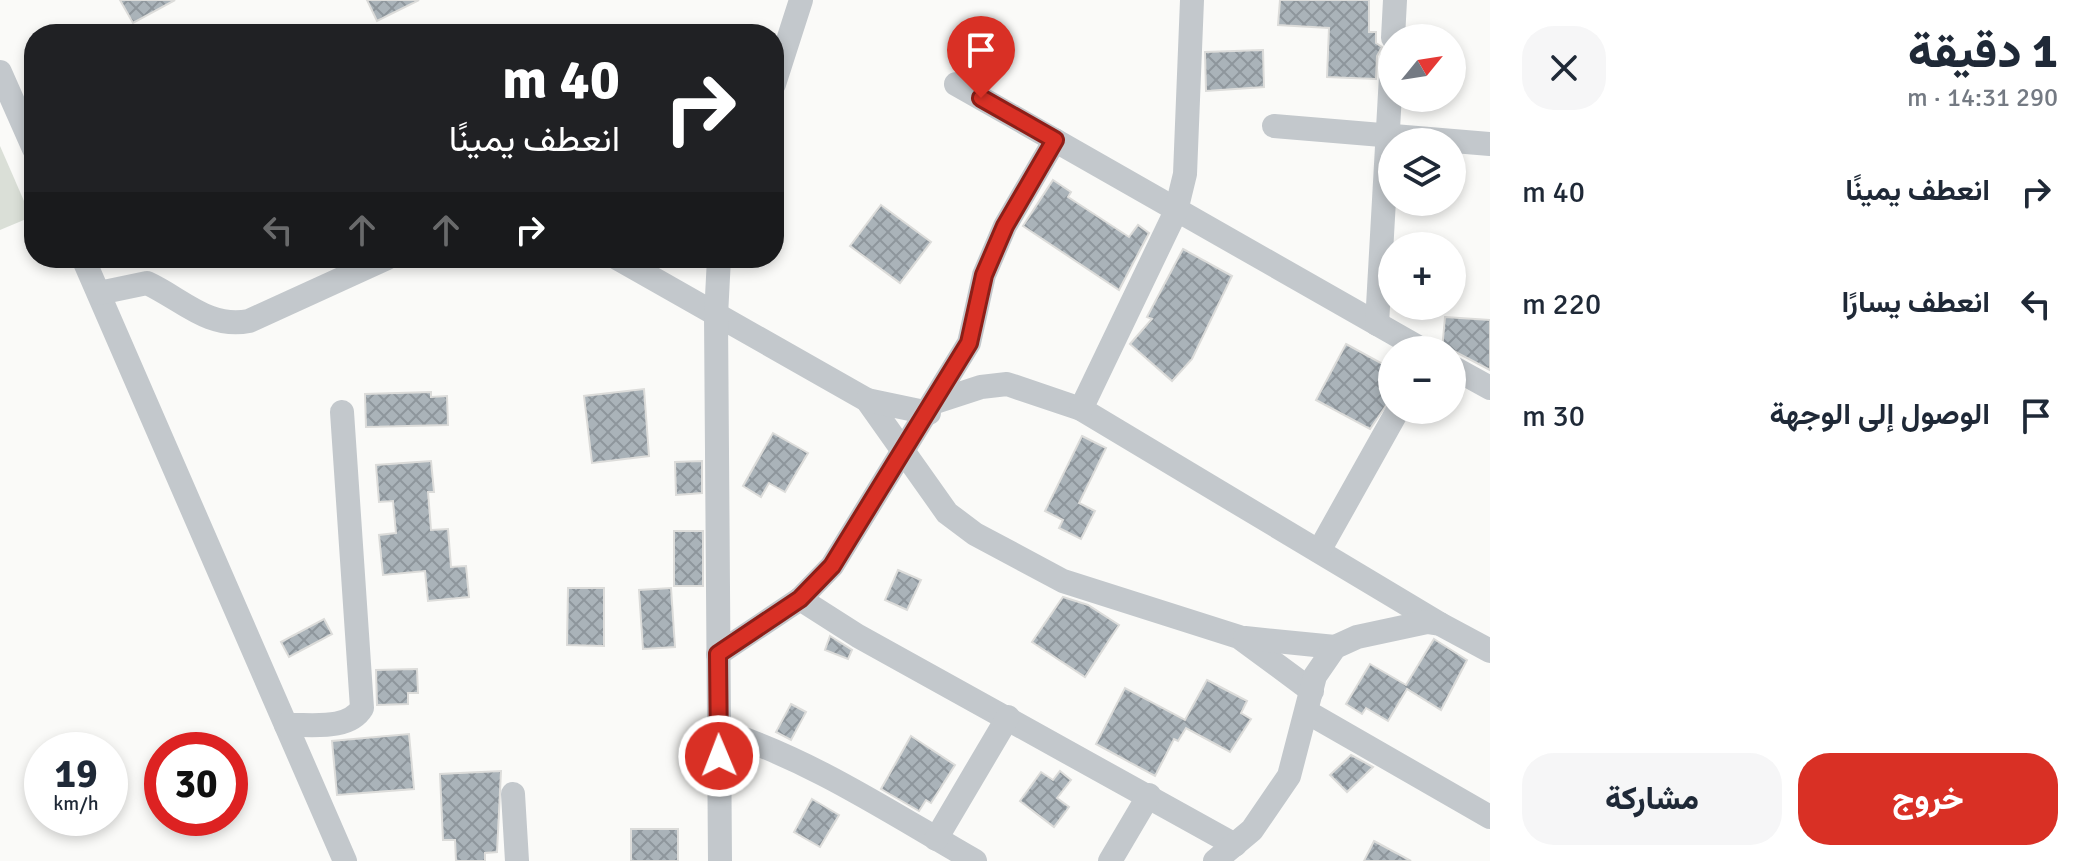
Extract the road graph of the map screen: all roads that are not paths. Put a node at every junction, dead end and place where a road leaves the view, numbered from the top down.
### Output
1 (801, 0) edge
2 (1192, 0) edge
3 (1395, 0) edge
4 (1394, 24) edge
5 (784, 53) edge
6 (0, 72) edge
7 (956, 84) dead end
8 (24, 126) edge
9 (1274, 126) dead end
10 (1378, 135) edge
11 (1055, 140) junction
12 (1466, 142) edge
13 (1490, 144) edge
14 (1176, 211) junction
15 (1383, 216) edge
16 (88, 268) edge
17 (365, 268) edge
18 (634, 268) edge
19 (718, 268) edge
20 (99, 293) junction
21 (716, 316) junction
22 (1377, 324) junction
23 (1398, 336) edge
24 (1466, 375) edge
25 (1490, 388) edge
26 (867, 400) junction
27 (932, 408) junction
28 (1081, 409) junction
29 (342, 412) dead end
30 (1390, 424) edge
31 (903, 454) junction
32 (1319, 551) junction
33 (800, 599) junction
34 (1440, 624) junction
35 (1239, 637) junction
36 (1335, 647) junction
37 (1490, 651) edge
38 (718, 654) junction
39 (1309, 702) junction
40 (1008, 717) junction
41 (286, 725) junction
42 (718, 730) junction
43 (513, 794) dead end
44 (1149, 795) junction
45 (1490, 817) edge
46 (936, 839) junction
47 (1235, 845) junction
48 (345, 861) edge
49 (517, 861) edge
50 (720, 861) edge
51 (975, 861) edge
52 (1110, 861) edge
53 (1215, 861) edge

1 - 5 street
2 - 14 street
3 - 4 street
6 - 8 street
7 - 11 street
9 - 10 street
11 - 14 street
11 - 27 street
12 - 13 street
14 - 22 street
14 - 28 street
15 - 22 street
16 - 20 street
17 - 20 street
18 - 21 street
19 - 21 street
20 - 41 street
21 - 26 street
21 - 38 street
22 - 23 street
24 - 25 street
26 - 27 street
26 - 31 street
27 - 28 street
27 - 31 street
28 - 32 street
29 - 41 street
30 - 32 street
31 - 33 street
31 - 35 street
32 - 34 street
33 - 38 street
33 - 40 street
34 - 36 street
34 - 37 street
35 - 36 street
35 - 39 street
36 - 39 street
38 - 42 street
39 - 45 street
39 - 47 street
40 - 44 street
40 - 46 street
41 - 48 street
42 - 46 street
42 - 50 street
43 - 49 street
44 - 47 street
44 - 52 street
46 - 51 street
47 - 53 street

